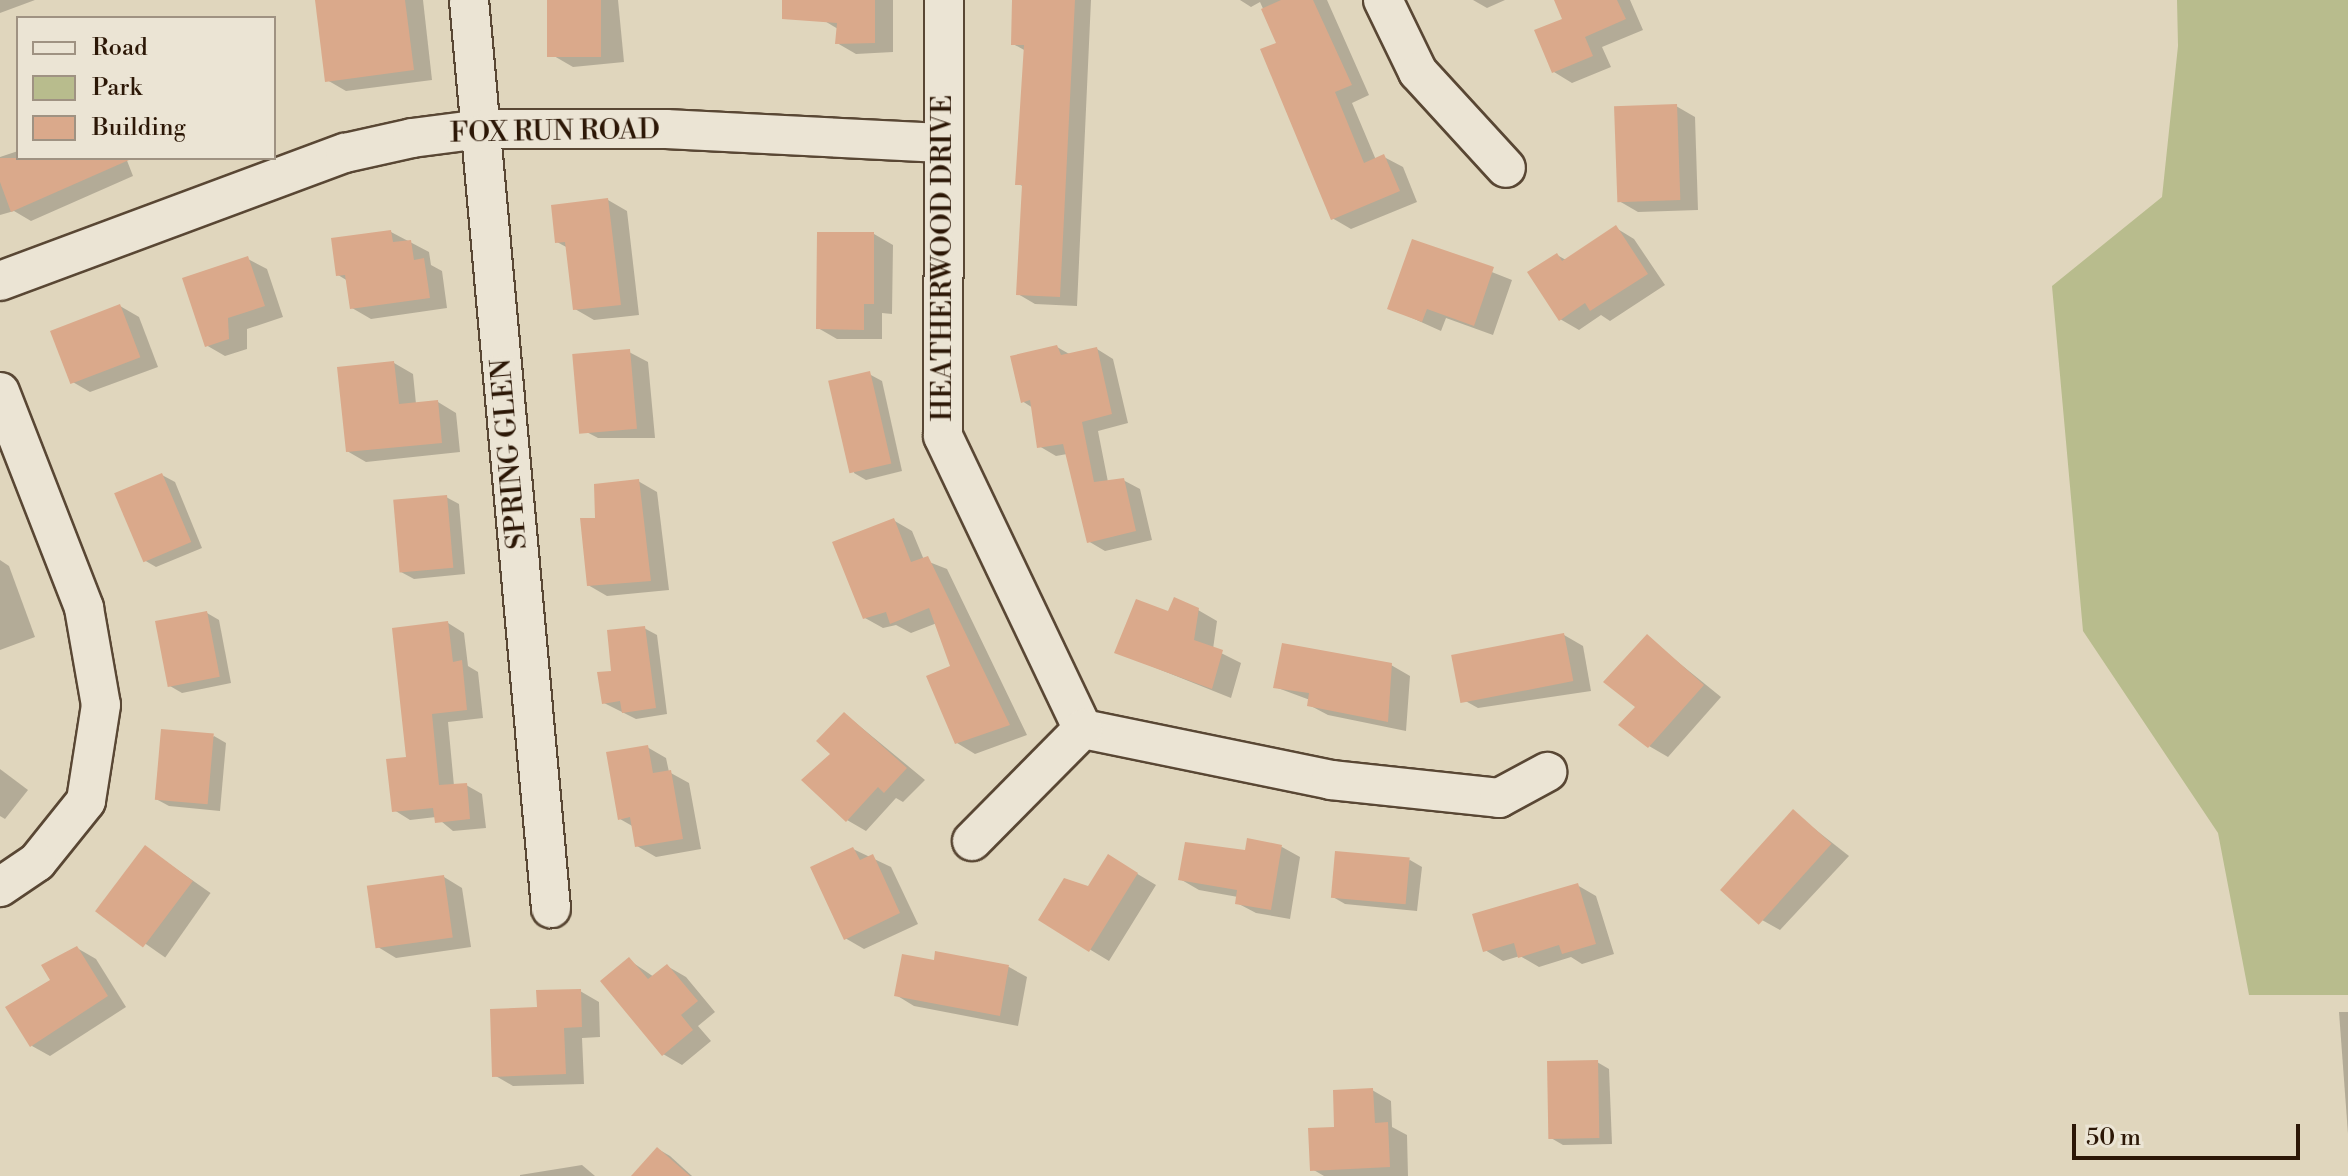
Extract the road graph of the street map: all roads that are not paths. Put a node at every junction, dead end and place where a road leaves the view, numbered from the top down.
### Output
1 (469, 0) edge
2 (944, 0) edge
3 (1383, 0) edge
4 (481, 129) junction
5 (942, 143) junction
6 (1506, 168) dead end
7 (0, 281) edge
8 (0, 392) edge
9 (1083, 729) junction
10 (1547, 772) dead end
11 (972, 841) dead end
12 (0, 887) edge
13 (551, 908) dead end

1 - 4 street, SPRING GLEN
2 - 5 street, HEATHERWOOD DRIVE
3 - 6 street
4 - 5 street, FOX RUN ROAD
4 - 7 street, FOX RUN ROAD
4 - 13 street, SPRING GLEN
5 - 9 street, HEATHERWOOD DRIVE
8 - 12 street
9 - 10 street
9 - 11 street

